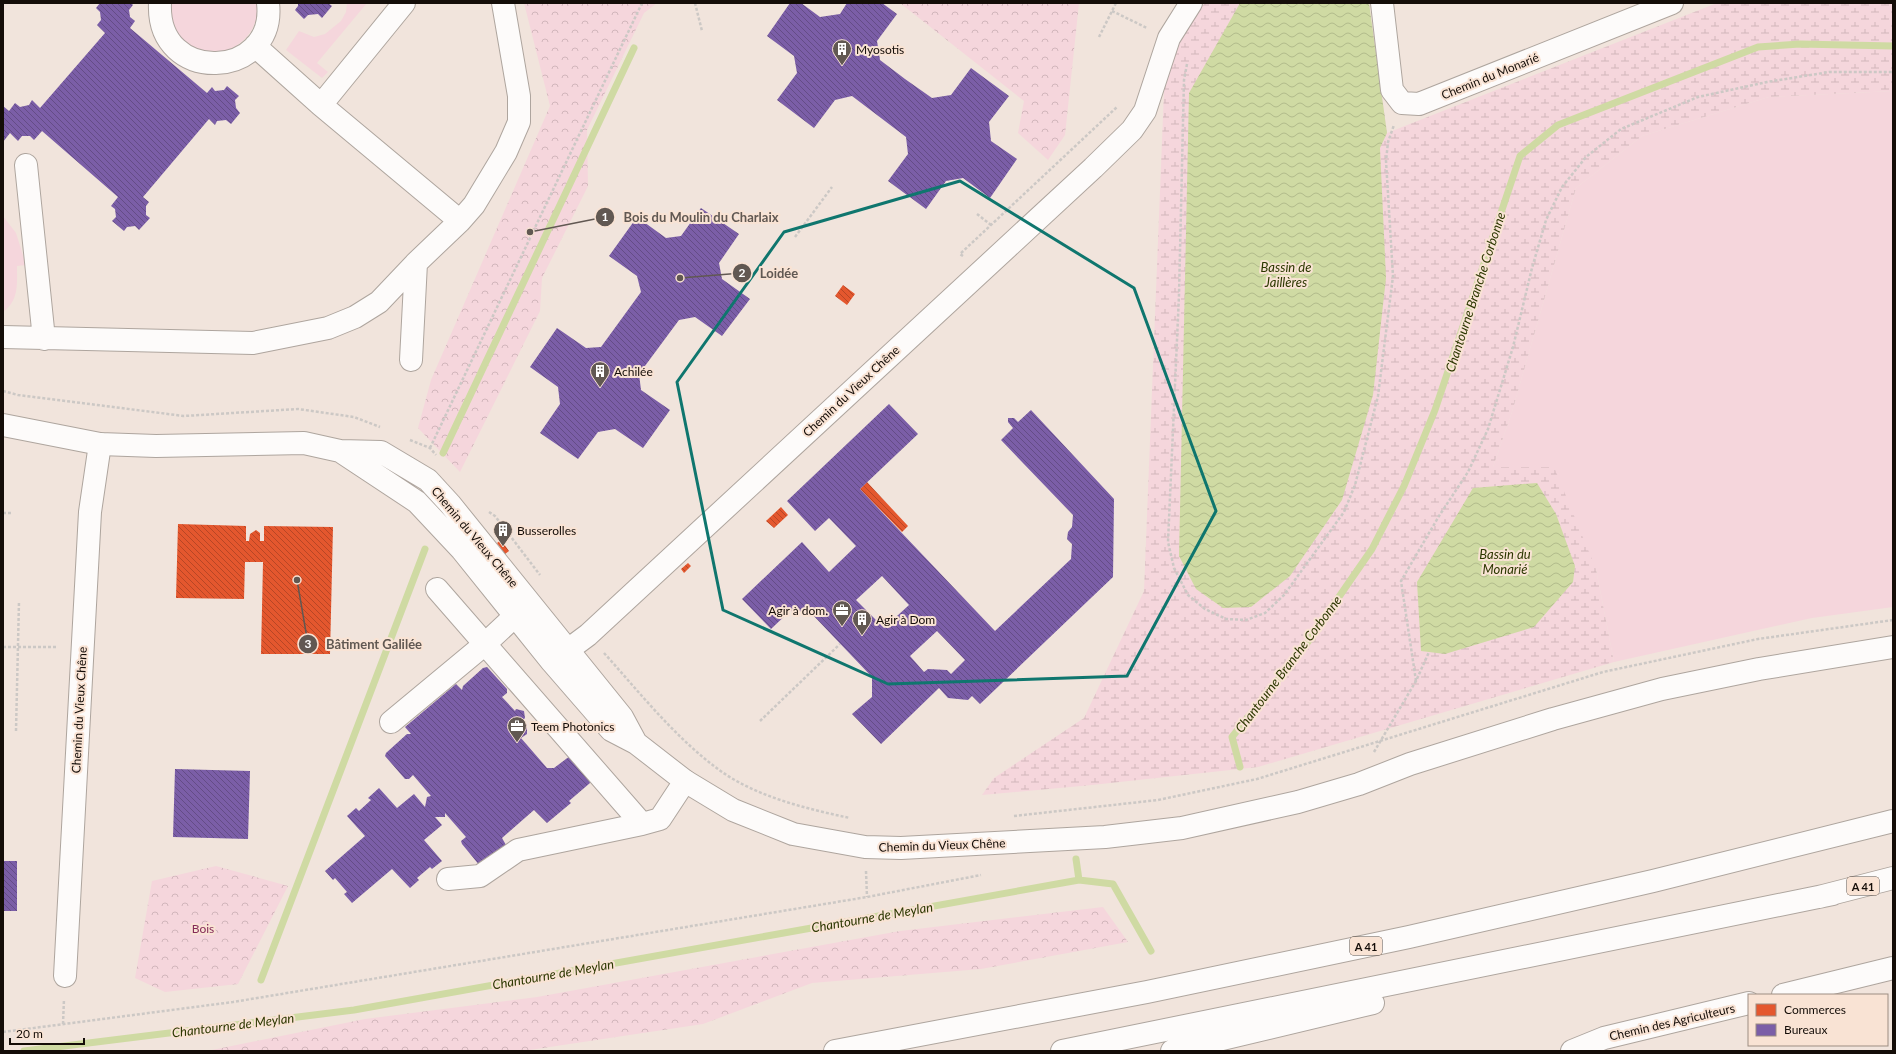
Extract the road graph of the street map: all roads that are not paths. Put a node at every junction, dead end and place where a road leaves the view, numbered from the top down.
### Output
1 (160, 3) edge
2 (268, 3) edge
3 (404, 3) edge
4 (503, 3) edge
5 (1191, 3) edge
6 (1382, 3) edge
7 (1672, 3) edge
8 (255, 46) junction
9 (321, 105) junction
10 (26, 165) dead end
11 (460, 221) junction
12 (416, 263) junction
13 (3, 337) edge
14 (44, 339) junction
15 (411, 360) dead end
16 (3, 425) edge
17 (100, 444) junction
18 (340, 451) junction
19 (436, 589) dead end
20 (515, 616) junction
21 (485, 644) junction
22 (1893, 647) edge
23 (560, 656) junction
24 (391, 722) dead end
25 (684, 781) junction
26 (1893, 821) edge
27 (642, 824) junction
28 (1893, 878) edge
29 (448, 879) dead end
30 (1833, 894) junction
31 (1893, 968) edge
32 (65, 976) dead end
33 (1787, 994) edge
34 (1748, 1004) edge
35 (835, 1051) edge
36 (1062, 1051) edge
37 (1172, 1051) edge
38 (1572, 1051) edge

1 - 8 main road
2 - 8 main road
3 - 9 main road
4 - 11 main road
5 - 23 main road, Chemin du Vieux Chêne
6 - 7 main road, Chemin du Monarié
8 - 9 main road
9 - 11 main road
10 - 14 main road
11 - 12 main road
12 - 14 main road
12 - 15 main road
13 - 14 main road
16 - 17 main road, Chemin du Vieux Chêne
17 - 18 main road, Chemin du Vieux Chêne
17 - 32 main road, Chemin du Vieux Chêne
18 - 20 main road, Chemin du Vieux Chêne
18 - 23 main road, Chemin du Vieux Chêne
19 - 21 main road
20 - 21 main road
20 - 23 main road, Chemin du Vieux Chêne
21 - 24 main road
21 - 27 main road
22 - 25 main road, Chemin du Vieux Chêne
23 - 25 main road, Chemin du Vieux Chêne
25 - 27 main road
26 - 35 main road, A 41
27 - 29 main road
28 - 30 main road, A 41
30 - 36 main road, A 41
30 - 37 main road
31 - 33 main road
34 - 38 main road, Chemin des Agriculteurs

